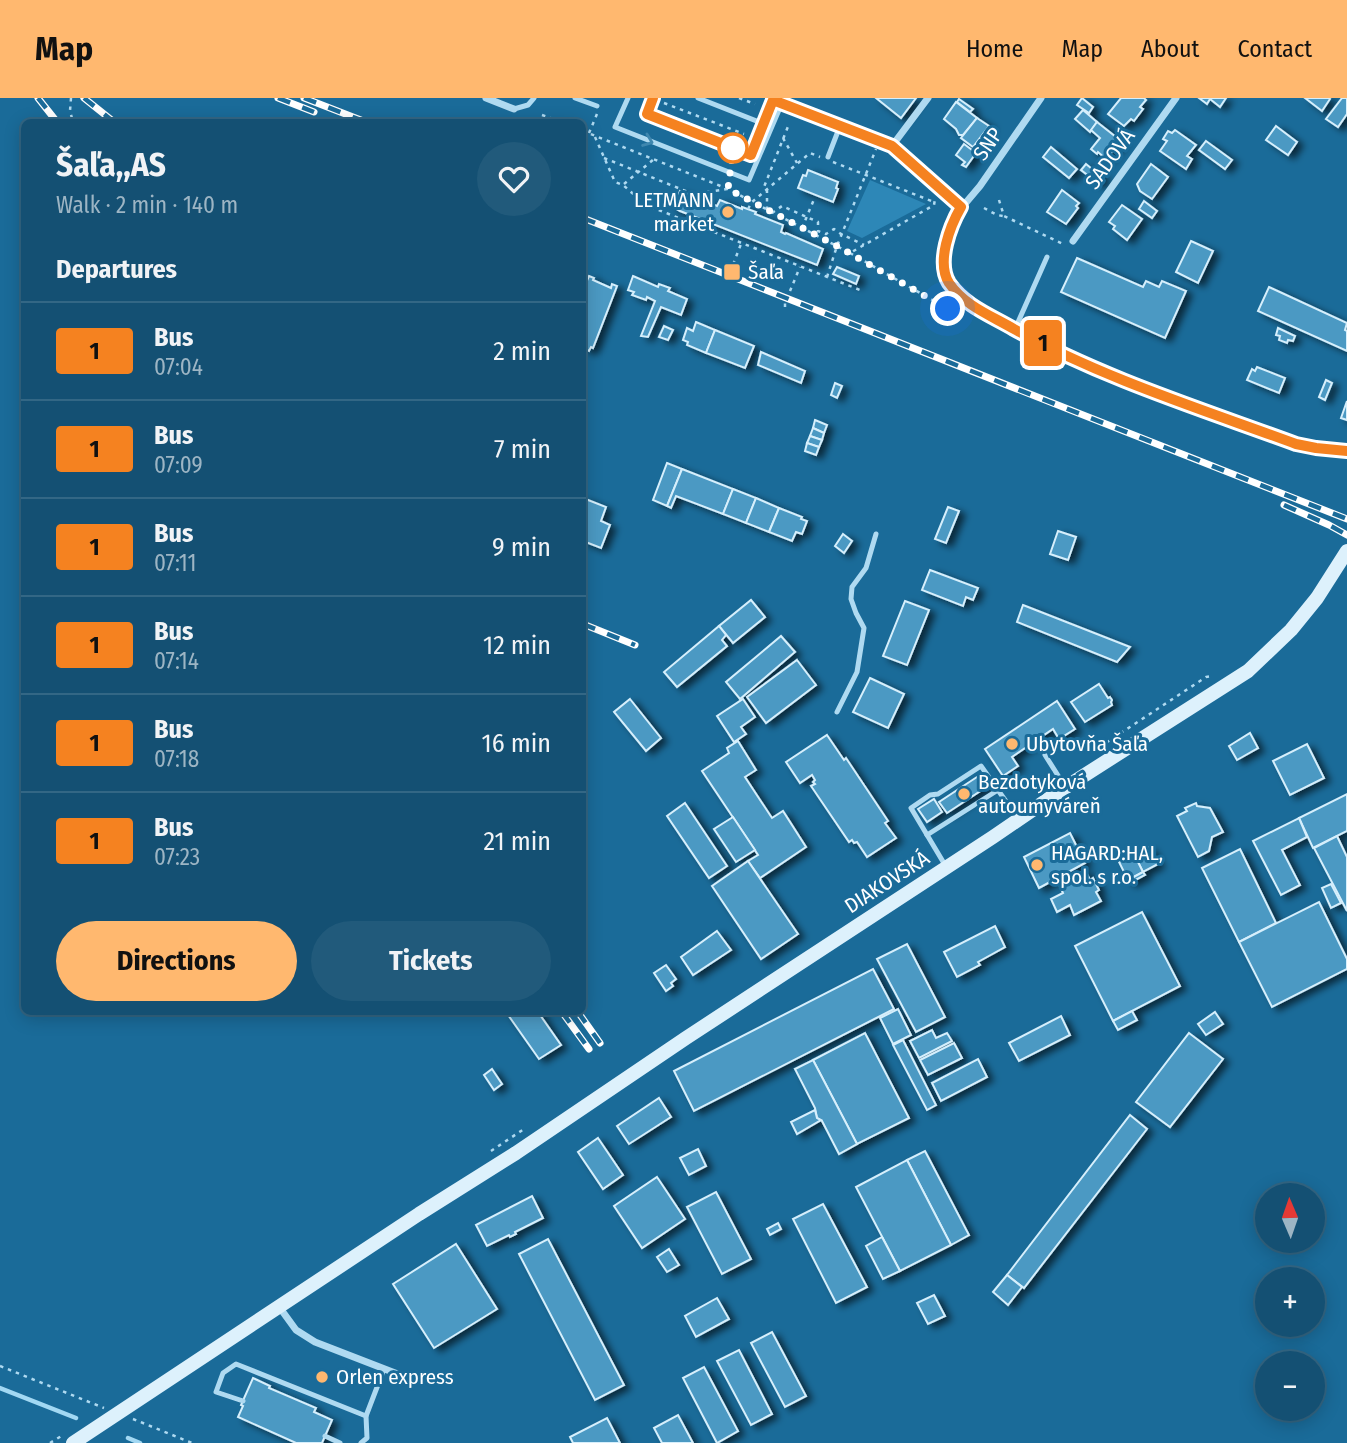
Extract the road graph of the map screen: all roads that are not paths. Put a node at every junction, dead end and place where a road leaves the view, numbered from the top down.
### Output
1 (486, 98) edge
2 (534, 98) edge
3 (575, 98) edge
4 (628, 98) edge
5 (653, 98) edge
6 (698, 98) edge
7 (928, 98) edge
8 (1041, 98) edge
9 (1176, 98) edge
10 (771, 99) edge
11 (782, 103) junction
12 (514, 109) joint
13 (598, 109) road end
14 (764, 124) junction
15 (841, 126) junction
16 (892, 146) junction
17 (830, 159) road end
18 (961, 207) junction
19 (1073, 241) road end
20 (1048, 257) dead end
21 (1015, 329) junction
22 (1347, 451) edge
23 (876, 534) dead end
24 (1347, 551) edge
25 (837, 712) dead end
26 (1045, 755) dead end
27 (1066, 788) junction
28 (998, 790) junction
29 (1019, 820) junction
30 (927, 835) junction
31 (947, 868) junction
32 (280, 1308) junction
33 (384, 1369) junction
34 (408, 1378) dead end
35 (243, 1401) dead end
36 (366, 1416) junction
37 (325, 1436) dead end
38 (73, 1443) edge
39 (340, 1443) edge
40 (361, 1443) edge

1 - 12 street
2 - 12 lane
3 - 13 lane
4 -> 11 lane
5 - 14 lane
6 - 14 lane
7 - 16 street
8 - 18 street, SNP
9 - 19 street, SADOVÁ
10 - 11 street
10 - 14 lane
11 - 15 street
15 - 16 street
15 - 17 lane
16 - 18 street
18 - 21 street, SNP
20 - 21 lane
21 - 22 street
23 - 25 lane
24 - 27 street, DIAKOVSKÁ
26 - 27 lane
27 - 29 street, DIAKOVSKÁ
28 - 29 lane
28 - 30 lane
28 - 30 lane
29 - 31 street, DIAKOVSKÁ
30 - 31 lane
31 - 32 street, DIAKOVSKÁ
32 - 33 street
32 - 38 street, DIAKOVSKÁ
33 - 34 street
33 - 36 lane
35 - 36 lane
36 - 40 lane
37 - 39 lane

